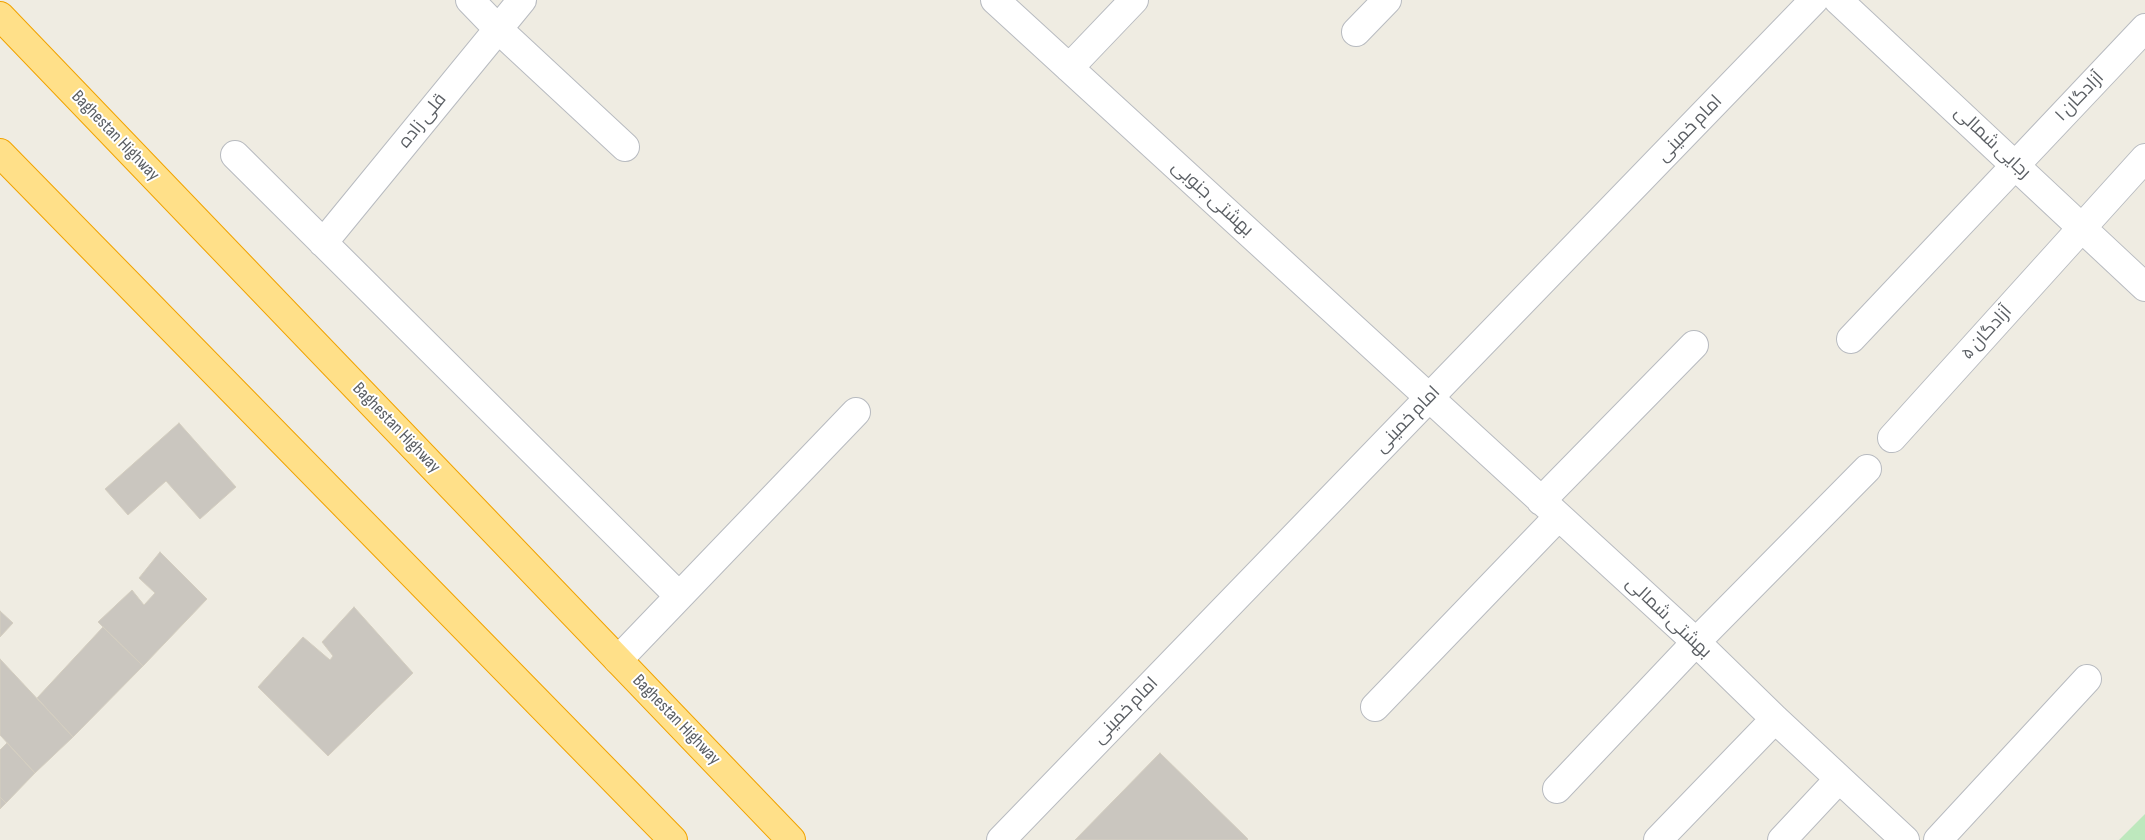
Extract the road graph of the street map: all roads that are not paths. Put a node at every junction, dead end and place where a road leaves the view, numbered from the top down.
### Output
1 (470, 0) edge
2 (522, 0) edge
3 (995, 0) edge
4 (1134, 0) edge
5 (1387, 0) edge
6 (1814, 0) edge
7 (1838, 0) edge
8 (0, 16) edge
9 (2145, 28) edge
10 (498, 29) junction
11 (1356, 32) dead end
12 (1069, 68) junction
13 (626, 147) dead end
14 (0, 153) edge
15 (235, 156) dead end
16 (2145, 158) edge
17 (2015, 165) junction
18 (2083, 229) junction
19 (323, 242) junction
20 (2145, 287) edge
21 (1851, 339) dead end
22 (1694, 345) dead end
23 (1430, 397) junction
24 (856, 412) dead end
25 (1892, 438) dead end
26 (1867, 469) dead end
27 (1550, 509) junction
28 (680, 596) junction
29 (1696, 642) junction
30 (618, 660) junction
31 (2087, 679) dead end
32 (1374, 707) dead end
33 (1775, 719) junction
34 (1839, 779) junction
35 (1557, 789) dead end
36 (673, 840) edge
37 (791, 840) edge
38 (1002, 840) edge
39 (1658, 840) edge
40 (1782, 840) edge
41 (1905, 840) edge
42 (1938, 840) edge

1 - 10 street
2 - 10 street, قلی زاده
3 - 12 street, بهشتی جنوبی
4 - 12 street
5 - 11 street
6 - 23 street, امام خمینی
7 - 17 street, رجایی شمالی
8 - 30 highway, Baghestan Highway
9 - 17 street, آزادگان ۱
10 - 13 street
10 - 19 street, قلی زاده
12 - 23 street, بهشتی جنوبی
14 - 36 highway
15 - 19 street
16 - 18 street, آزادگان ۵
17 - 18 street, رجایی شمالی
17 - 21 street, آزادگان ۱
18 - 20 street, رجایی شمالی
18 - 25 street, آزادگان ۵
19 - 28 street
22 - 27 street
23 - 27 street, بهشتی شمالی
23 - 38 street, امام خمینی
24 - 28 street
26 - 29 street
27 - 29 street, بهشتی شمالی
27 - 32 street
28 - 30 street
29 - 33 street, بهشتی شمالی
29 - 35 street
30 - 37 highway, Baghestan Highway
31 - 42 street
33 - 34 street, بهشتی شمالی
33 - 39 street
34 - 40 street
34 - 41 street, بهشتی شمالی

